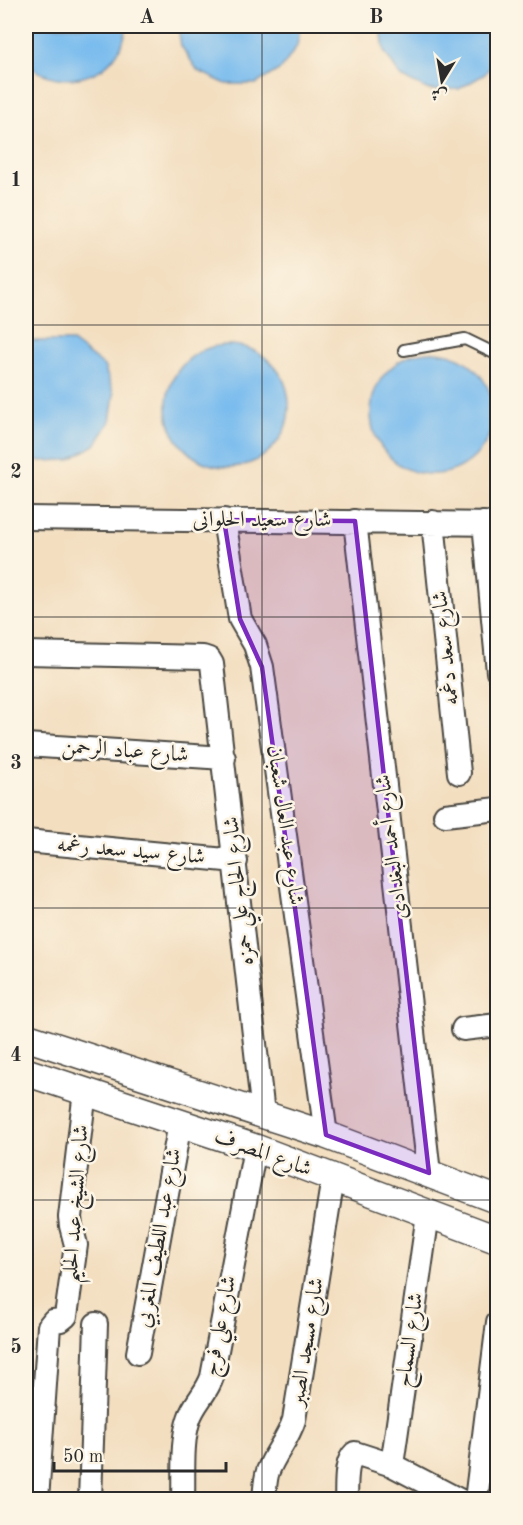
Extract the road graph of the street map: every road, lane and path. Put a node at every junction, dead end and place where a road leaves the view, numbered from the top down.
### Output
1 (404, 350) dead end
2 (498, 355) edge
3 (26, 518) edge
4 (224, 520) junction
5 (355, 521) junction
6 (433, 522) junction
7 (491, 524) edge
8 (26, 652) edge
9 (498, 672) edge
10 (26, 745) edge
11 (224, 758) junction
12 (459, 773) dead end
13 (498, 809) edge
14 (445, 815) dead end
15 (26, 841) edge
16 (236, 861) junction
17 (498, 1025) edge
18 (463, 1029) dead end
19 (26, 1037) edge
20 (26, 1072) edge
21 (85, 1091) junction
22 (263, 1114) junction
23 (180, 1123) junction
24 (326, 1135) junction
25 (255, 1148) junction
26 (429, 1173) junction
27 (333, 1178) junction
28 (498, 1200) edge
29 (428, 1214) junction
30 (498, 1240) edge
31 (498, 1322) edge
32 (96, 1324) dead end
33 (138, 1353) dead end
34 (392, 1466) junction
35 (431, 1493) edge
36 (26, 1498) edge
37 (32, 1500) edge
38 (37, 1500) edge
39 (90, 1500) edge
40 (183, 1500) edge
41 (264, 1500) edge
42 (346, 1500) edge
43 (459, 1500) edge
44 (476, 1500) edge

1 - 2 lane
3 - 4 street, شارع سعيد الحلوانى
4 - 5 street, شارع سعيد الحلوانى
4 - 24 street, شارع عبد العال شعبان
5 - 6 street, شارع سعيد الحلوانى
5 - 26 street, شارع أحمد البغدادى
6 - 7 street, شارع سعيد الحلوانى
6 - 12 street, شارع سعد دغمه
7 - 9 street
8 - 11 street, شارع الحاج علي حمزه
10 - 11 street, شارع عباد الرحمن
11 - 16 street, شارع الحاج علي حمزه
13 - 14 street
15 - 16 street, شارع سيد سعد رغمه
16 - 22 street, شارع الحاج علي حمزه
17 - 18 street
19 - 22 street, شارع المصرف
20 - 21 street, شارع المصرف
21 - 23 street, شارع المصرف
21 - 38 street, شارع الشيخ عبد الحليم
22 - 24 street, شارع المصرف
23 - 25 street, شارع المصرف
23 - 33 street, شارع عبد اللطيف المغربي
24 - 26 street, شارع المصرف
25 - 27 street, شارع المصرف
25 - 40 street, شارع علي فرج
26 - 28 street, شارع المصرف
27 - 29 street, شارع المصرف
27 - 41 street, شارع مسجد الصبر
29 - 30 street, شارع المصرف
29 - 34 street, شارع السماح
31 - 44 street
32 - 39 street
34 - 35 street
34 - 42 street
35 - 43 street
36 - 37 street

